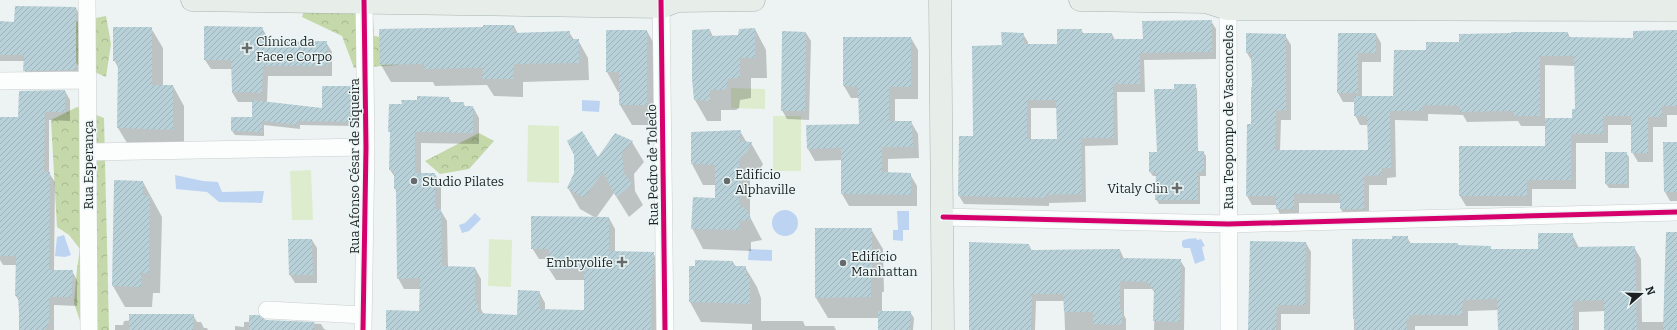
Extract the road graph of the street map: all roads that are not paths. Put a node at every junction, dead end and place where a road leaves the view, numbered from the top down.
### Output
1 (87, 0) edge
2 (192, 0) edge
3 (754, 0) edge
4 (940, 0) edge
5 (1080, 0) edge
6 (364, 1) edge
7 (669, 2) edge
8 (1218, 3) edge
9 (1409, 4) edge
10 (1571, 5) edge
11 (1677, 10) edge
12 (88, 80) junction
13 (0, 81) edge
14 (366, 147) junction
15 (88, 152) junction
16 (1677, 212) edge
17 (943, 217) junction
18 (1228, 224) junction
19 (267, 310) dead end
20 (363, 322) edge
21 (89, 330) edge
22 (665, 330) edge
23 (943, 330) edge
24 (1229, 330) edge

1 - 12 street, Rua Esperança
2 - 6 main road
3 - 7 main road
4 - 17 main road
5 - 8 main road
6 - 7 main road
6 - 14 street, Rua Afonso César de Siqueira
7 - 22 street, Rua Pedro de Toledo
8 - 9 main road
8 - 18 street, Rua Teopompo de Vasconcelos
9 - 10 main road
10 - 11 main road
12 - 13 street
12 - 15 street, Rua Esperança
14 - 15 street
14 - 20 street, Rua Afonso César de Siqueira
15 - 21 street, Rua Esperança
16 - 18 street
17 - 18 street
17 - 23 main road
18 - 24 street, Rua Teopompo de Vasconcelos
19 - 20 street

